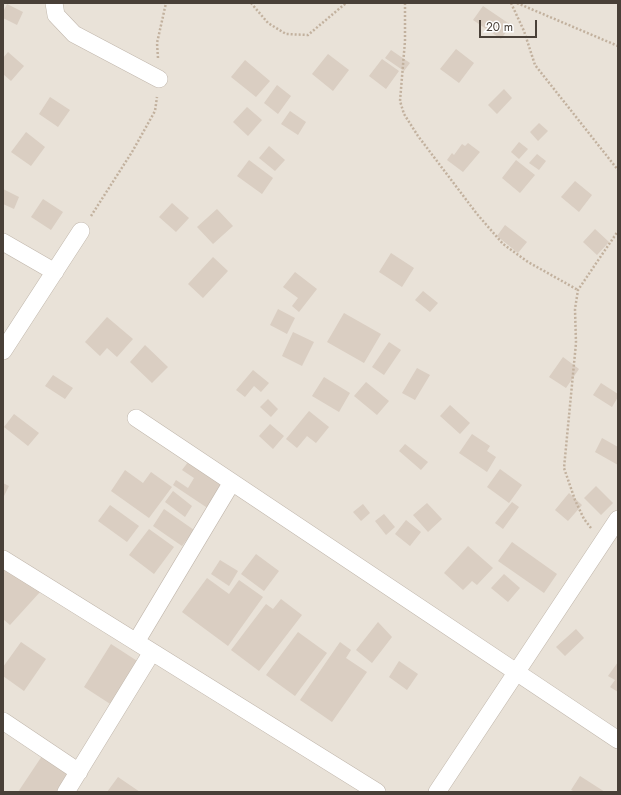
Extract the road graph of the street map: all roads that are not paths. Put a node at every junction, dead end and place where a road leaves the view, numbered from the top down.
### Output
1 (54, 3) edge
2 (159, 78) road end
3 (81, 232) road end
4 (3, 242) edge
5 (55, 272) junction
6 (3, 351) edge
7 (136, 418) dead end
8 (232, 482) junction
9 (618, 519) edge
10 (3, 559) edge
11 (136, 642) junction
12 (152, 652) junction
13 (516, 672) junction
14 (3, 721) edge
15 (618, 740) edge
16 (79, 772) junction
17 (66, 792) edge
18 (377, 792) edge
19 (437, 792) edge

1 - 2 street
3 - 5 street
4 - 5 street
5 - 6 street
7 - 8 street
8 - 11 street
8 - 13 street
9 - 13 street
10 - 11 street
11 - 12 street
12 - 16 street
12 - 18 street
13 - 15 street
13 - 19 street
14 - 16 street
16 - 17 street

